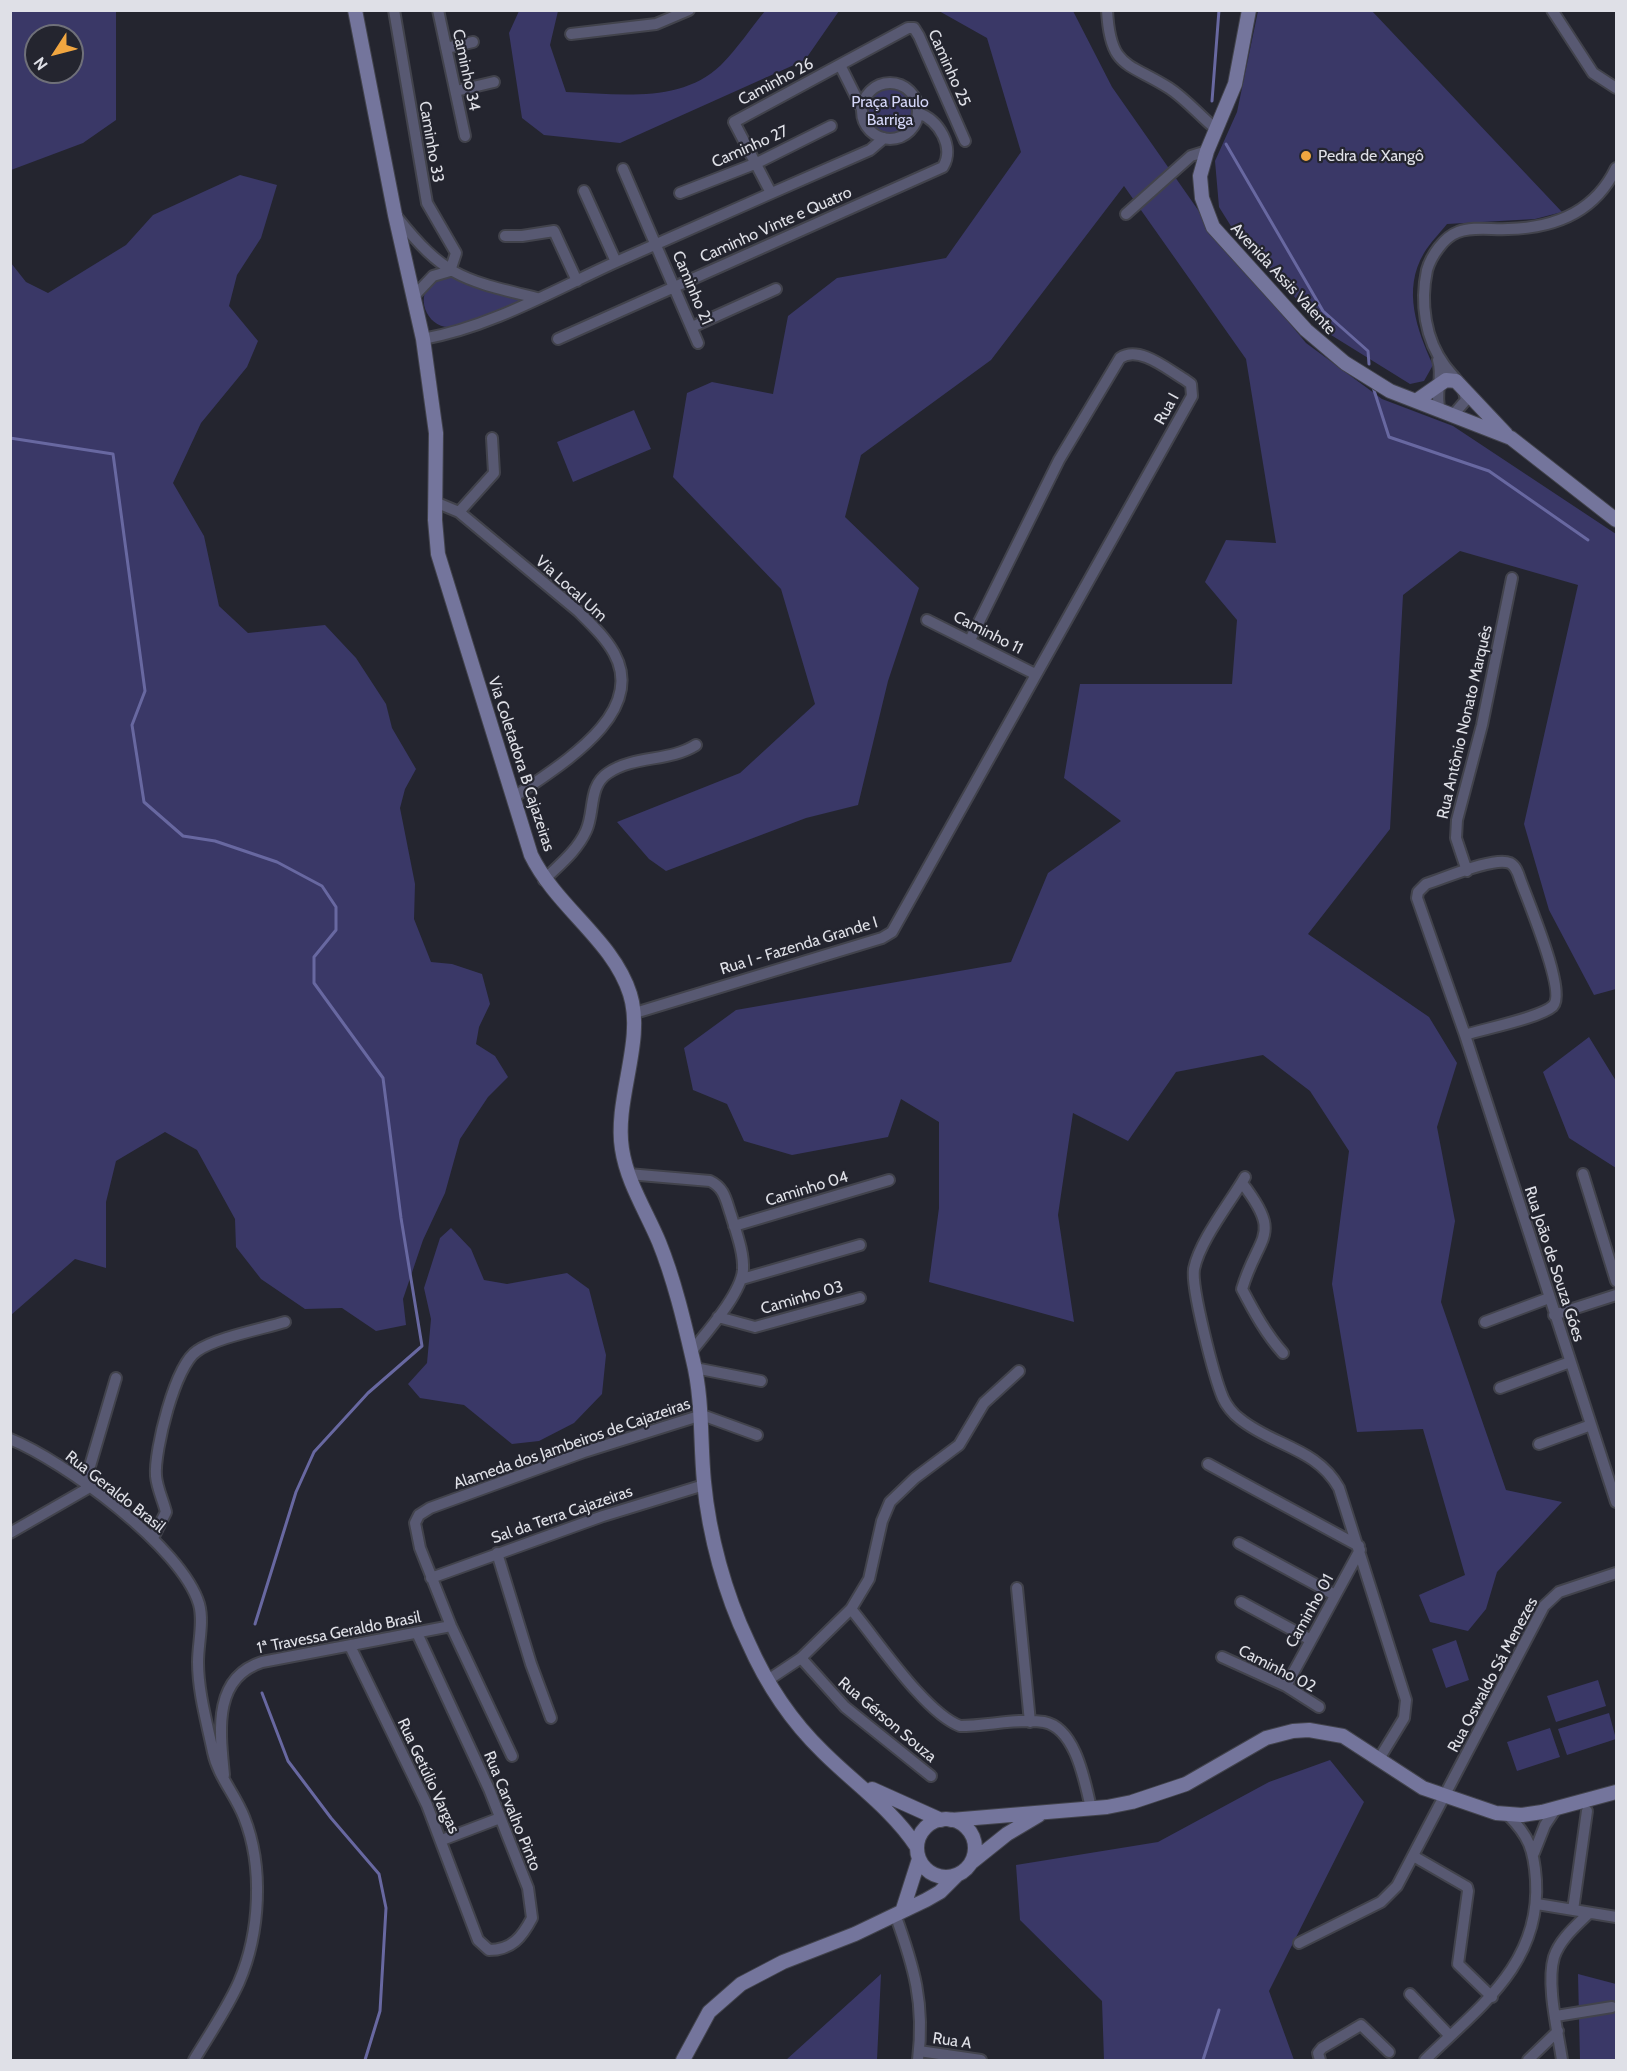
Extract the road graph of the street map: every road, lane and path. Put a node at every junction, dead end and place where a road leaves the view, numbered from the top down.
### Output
1 (355, 10) edge
2 (394, 10) edge
3 (438, 10) edge
4 (689, 10) edge
5 (1107, 10) edge
6 (1249, 10) edge
7 (1552, 10) edge
8 (571, 34) dead end
9 (473, 42) dead end
10 (446, 48) junction
11 (840, 64) junction
12 (494, 82) dead end
13 (456, 91) junction
14 (1616, 91) edge
15 (861, 108) junction
16 (918, 113) junction
17 (831, 126) dead end
18 (1216, 129) junction
19 (465, 136) dead end
20 (884, 138) junction
21 (964, 141) dead end
22 (1207, 151) junction
23 (757, 163) junction
24 (1617, 168) edge
25 (623, 169) dead end
26 (584, 191) dead end
27 (680, 193) dead end
28 (771, 193) junction
29 (1126, 214) dead end
30 (395, 215) junction
31 (505, 236) dead end
32 (657, 244) junction
33 (615, 262) junction
34 (450, 271) junction
35 (577, 281) junction
36 (674, 286) junction
37 (776, 289) dead end
38 (415, 295) junction
39 (537, 298) junction
40 (692, 327) junction
41 (423, 339) junction
42 (558, 339) dead end
43 (698, 343) dead end
44 (1437, 354) junction
45 (1440, 383) junction
46 (1462, 385) junction
47 (1416, 401) junction
48 (1447, 412) junction
49 (492, 438) dead end
50 (1510, 438) junction
51 (435, 502) junction
52 (459, 512) junction
53 (1617, 520) edge
54 (1512, 578) dead end
55 (927, 620) dead end
56 (970, 640) junction
57 (1035, 674) junction
58 (696, 746) dead end
59 (968, 796) joint
60 (513, 798) junction
61 (1467, 871) junction
62 (544, 880) junction
63 (635, 1013) junction
64 (1465, 1035) junction
65 (628, 1174) junction
66 (1583, 1174) dead end
67 (889, 1180) dead end
68 (734, 1226) junction
69 (860, 1245) dead end
70 (742, 1279) junction
71 (1617, 1281) edge
72 (1617, 1295) edge
73 (860, 1298) dead end
74 (1549, 1298) junction
75 (1554, 1315) junction
76 (718, 1317) junction
77 (285, 1322) dead end
78 (1485, 1322) dead end
79 (692, 1352) junction
80 (1283, 1353) dead end
81 (1570, 1362) junction
82 (695, 1368) junction
83 (1018, 1371) dead end
84 (116, 1378) dead end
85 (761, 1381) dead end
86 (1500, 1388) dead end
87 (702, 1415) junction
88 (1591, 1425) junction
89 (757, 1436) dead end
90 (10, 1439) edge
91 (1539, 1444) dead end
92 (1208, 1464) dead end
93 (87, 1485) junction
94 (704, 1485) junction
95 (1617, 1502) edge
96 (10, 1533) edge
97 (153, 1538) junction
98 (1239, 1543) dead end
99 (1359, 1548) junction
100 (497, 1553) junction
101 (1617, 1573) edge
102 (431, 1578) junction
103 (1017, 1588) dead end
104 (1335, 1595) junction
105 (1240, 1602) dead end
106 (851, 1609) junction
107 (451, 1626) junction
108 (417, 1633) junction
109 (1311, 1640) junction
110 (350, 1646) junction
111 (1222, 1657) dead end
112 (801, 1658) junction
113 (768, 1680) junction
114 (1286, 1686) junction
115 (1319, 1707) dead end
116 (552, 1718) dead end
117 (1030, 1722) junction
118 (512, 1756) dead end
119 (1378, 1759) junction
120 (931, 1776) dead end
121 (855, 1780) junction
122 (224, 1782) junction
123 (1617, 1792) edge
124 (1446, 1798) junction
125 (1091, 1808) junction
126 (1555, 1810) junction
127 (1587, 1811) dead end
128 (1043, 1812) junction
129 (1508, 1815) junction
130 (500, 1818) junction
131 (946, 1820) junction
132 (442, 1840) junction
133 (918, 1853) junction
134 (1534, 1853) junction
135 (1415, 1857) junction
136 (972, 1862) junction
137 (956, 1876) junction
138 (1537, 1904) junction
139 (1573, 1910) junction
140 (899, 1912) junction
141 (1589, 1913) junction
142 (1617, 1917) edge
143 (470, 1922) joint
144 (1299, 1943) dead end
145 (1410, 1994) dead end
146 (1492, 1997) junction
147 (1612, 2007) dead end
148 (1556, 2016) junction
149 (1558, 2031) junction
150 (1450, 2036) junction
151 (1389, 2052) dead end
152 (918, 2056) edge
153 (194, 2061) edge
154 (683, 2061) edge
155 (981, 2061) edge
156 (1320, 2061) edge
157 (1425, 2061) edge
158 (1528, 2061) edge
159 (1562, 2061) edge

1 - 30 main road, Via Coletadora B Cajazeiras
2 - 34 street, Caminho 33
3 - 10 street, Caminho 34
4 - 8 street
5 - 18 street
6 - 18 main road, Avenida Assis Valente
7 - 14 street
9 - 10 street
10 - 13 street, Caminho 34
11 - 15 street
11 - 21 street, Caminho 25
11 - 23 street, Caminho 26
12 - 13 street
13 - 19 street, Caminho 34
15 - 16 street
15 - 20 street
16 - 20 street
16 - 36 street, Caminho Vinte e Quatro
17 - 23 street, Caminho 27
18 - 22 main road, Avenida Assis Valente
20 - 28 street
22 - 29 street
22 - 47 main road, Avenida Assis Valente
23 - 27 street, Caminho 27
23 - 28 street, Caminho 26
24 - 44 street
25 - 32 street, Caminho 21
26 - 33 street
28 - 32 street
30 - 34 street
30 - 38 main road, Via Coletadora B Cajazeiras
31 - 35 street
32 - 33 street
32 - 36 street, Caminho 21
33 - 35 street
34 - 38 street
34 - 39 street
35 - 39 street
36 - 40 street, Caminho 21
36 - 42 street, Caminho Vinte e Quatro
37 - 40 street
38 - 41 main road, Via Coletadora B Cajazeiras
39 - 41 street
40 - 43 street, Caminho 21
41 - 51 main road, Via Coletadora B Cajazeiras
44 - 45 street
44 - 46 street
45 - 46 main road
45 - 47 main road
45 - 48 street
46 - 48 street
46 - 50 main road
47 - 48 main road, Avenida Assis Valente
48 - 50 main road, Avenida Assis Valente
49 - 52 street
50 - 53 main road, Avenida Assis Valente
51 - 52 street, Via Local Um
51 - 60 main road, Via Coletadora B Cajazeiras
52 - 60 street, Via Local Um
54 - 61 street, Rua Antônio Nonato Marquês
55 - 56 street, Caminho 11
56 - 57 street, Caminho 11
56 - 57 street, Rua I
57 - 59 street, Rua I
58 - 62 street
59 - 63 street, Rua I - Fazenda Grande I
60 - 62 main road, Via Coletadora B Cajazeiras
61 - 64 street, Rua João de Souza Góes
61 - 64 street, Rua João de Souza Góes
62 - 63 main road, Via Coletadora B Cajazeiras
63 - 65 main road, Via Coletadora B Cajazeiras
64 - 74 street, Rua João de Souza Góes
65 - 68 street
65 - 79 main road, Via Coletadora B Cajazeiras
66 - 71 street
67 - 68 street, Caminho 04
68 - 70 street
69 - 70 street
70 - 76 street
72 - 75 street
73 - 76 street, Caminho 03
74 - 75 street, Rua João de Souza Góes
74 - 78 street
75 - 81 street, Rua João de Souza Góes
76 - 79 street
77 - 97 street
79 - 82 main road, Via Coletadora B Cajazeiras
80 - 99 street
81 - 86 street
81 - 88 street, Rua João de Souza Góes
82 - 85 street
82 - 87 main road, Via Coletadora B Cajazeiras
83 - 106 street
84 - 93 street
87 - 89 street, Alameda dos Jambeiros de Cajazeiras
87 - 94 main road, Via Coletadora B Cajazeiras
87 - 102 street, Alameda dos Jambeiros de Cajazeiras
88 - 91 street
88 - 95 street, Rua João de Souza Góes
90 - 93 street, Rua Geraldo Brasil
92 - 99 street
93 - 96 street
93 - 97 street, Rua Geraldo Brasil
94 - 100 street, Sal da Terra Cajazeiras
94 - 113 main road, Via Coletadora B Cajazeiras
97 - 122 street, Rua Geraldo Brasil
98 - 104 street
99 - 104 street, Caminho 01
99 - 119 street
100 - 102 street, Sal da Terra Cajazeiras
100 - 116 street
101 - 124 street, Rua Oswaldo Sá Menezes
102 - 107 street
103 - 117 street
104 - 109 street, Caminho 01
105 - 109 street
106 - 112 street
106 - 117 street
107 - 108 street, 1ª Travessa Geraldo Brasil
107 - 118 street
108 - 110 street, 1ª Travessa Geraldo Brasil
108 - 130 street, Rua Carvalho Pinto
109 - 114 street, Caminho 01
110 - 122 street, 1ª Travessa Geraldo Brasil
110 - 132 street, Rua Getúlio Vargas
111 - 114 street, Caminho 02
112 - 113 street
112 - 120 street, Rua Gérson Souza
113 - 121 main road, Via Coletadora B Cajazeiras
114 - 115 street, Caminho 02
117 - 125 street
119 - 124 main road
119 - 125 main road
121 - 131 main road, Via Coletadora B Cajazeiras
121 - 133 main road, Via Coletadora B Cajazeiras
122 - 153 street, Rua Geraldo Brasil
123 - 126 main road
124 - 129 main road
124 - 135 street, Rua Oswaldo Sá Menezes
125 - 128 main road
126 - 129 main road
126 - 134 street
127 - 139 street
128 - 131 main road
128 - 136 main road
129 - 134 street
130 - 132 street
130 - 143 street, Rua Carvalho Pinto
131 - 133 main road
131 - 136 main road
132 - 143 street, Rua Getúlio Vargas
133 - 137 main road
133 - 140 main road
134 - 138 street
135 - 144 street, Rua Oswaldo Sá Menezes
135 - 146 street
136 - 137 main road
137 - 140 main road
138 - 139 street
138 - 146 street
139 - 141 street
140 - 152 street
140 - 154 main road
141 - 142 street
141 - 148 street
145 - 150 street
146 - 150 street
147 - 148 street
148 - 149 street
149 - 158 street
149 - 159 street
150 - 157 street
151 - 156 street
152 - 155 street, Rua A

